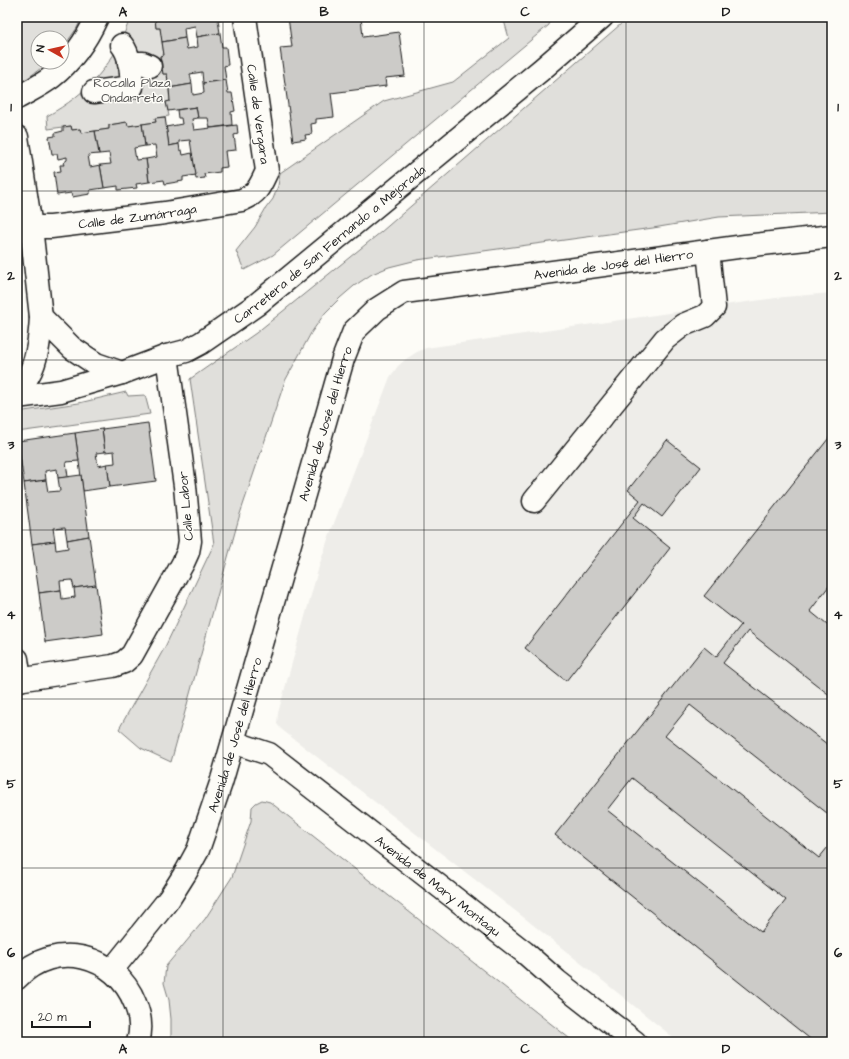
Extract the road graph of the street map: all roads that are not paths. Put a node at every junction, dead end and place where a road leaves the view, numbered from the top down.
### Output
1 (97, 17) edge
2 (244, 17) edge
3 (602, 17) edge
4 (134, 58) dead end
5 (94, 92) dead end
6 (17, 98) edge
7 (17, 137) edge
8 (242, 200) joint
9 (31, 227) junction
10 (832, 236) edge
11 (708, 251) junction
12 (41, 317) junction
13 (167, 356) junction
14 (122, 373) junction
15 (17, 392) edge
16 (17, 396) edge
17 (534, 501) dead end
18 (18, 673) edge
19 (233, 742) junction
20 (112, 970) junction
21 (17, 978) edge
22 (138, 1042) edge
23 (635, 1042) edge

1 - 6 street
2 - 8 street, Calle de Vergara
3 - 13 street, Carretera de San Fernando a Mejorada
4 - 5 street
7 - 9 street
8 - 9 street, Calle de Zumárraga
9 - 12 street
10 - 11 street, Avenida de José del Hierro
11 - 17 street
11 - 19 street, Avenida de José del Hierro
12 - 14 street
12 - 15 street
13 - 14 street, Carretera de San Fernando a Mejorada
13 - 18 street, Calle Labor
14 - 16 street, Carretera de San Fernando a Mejorada
19 - 20 street, Avenida de José del Hierro
19 - 23 street, Avenida de Mary Montagu
20 - 21 street
20 - 22 street

